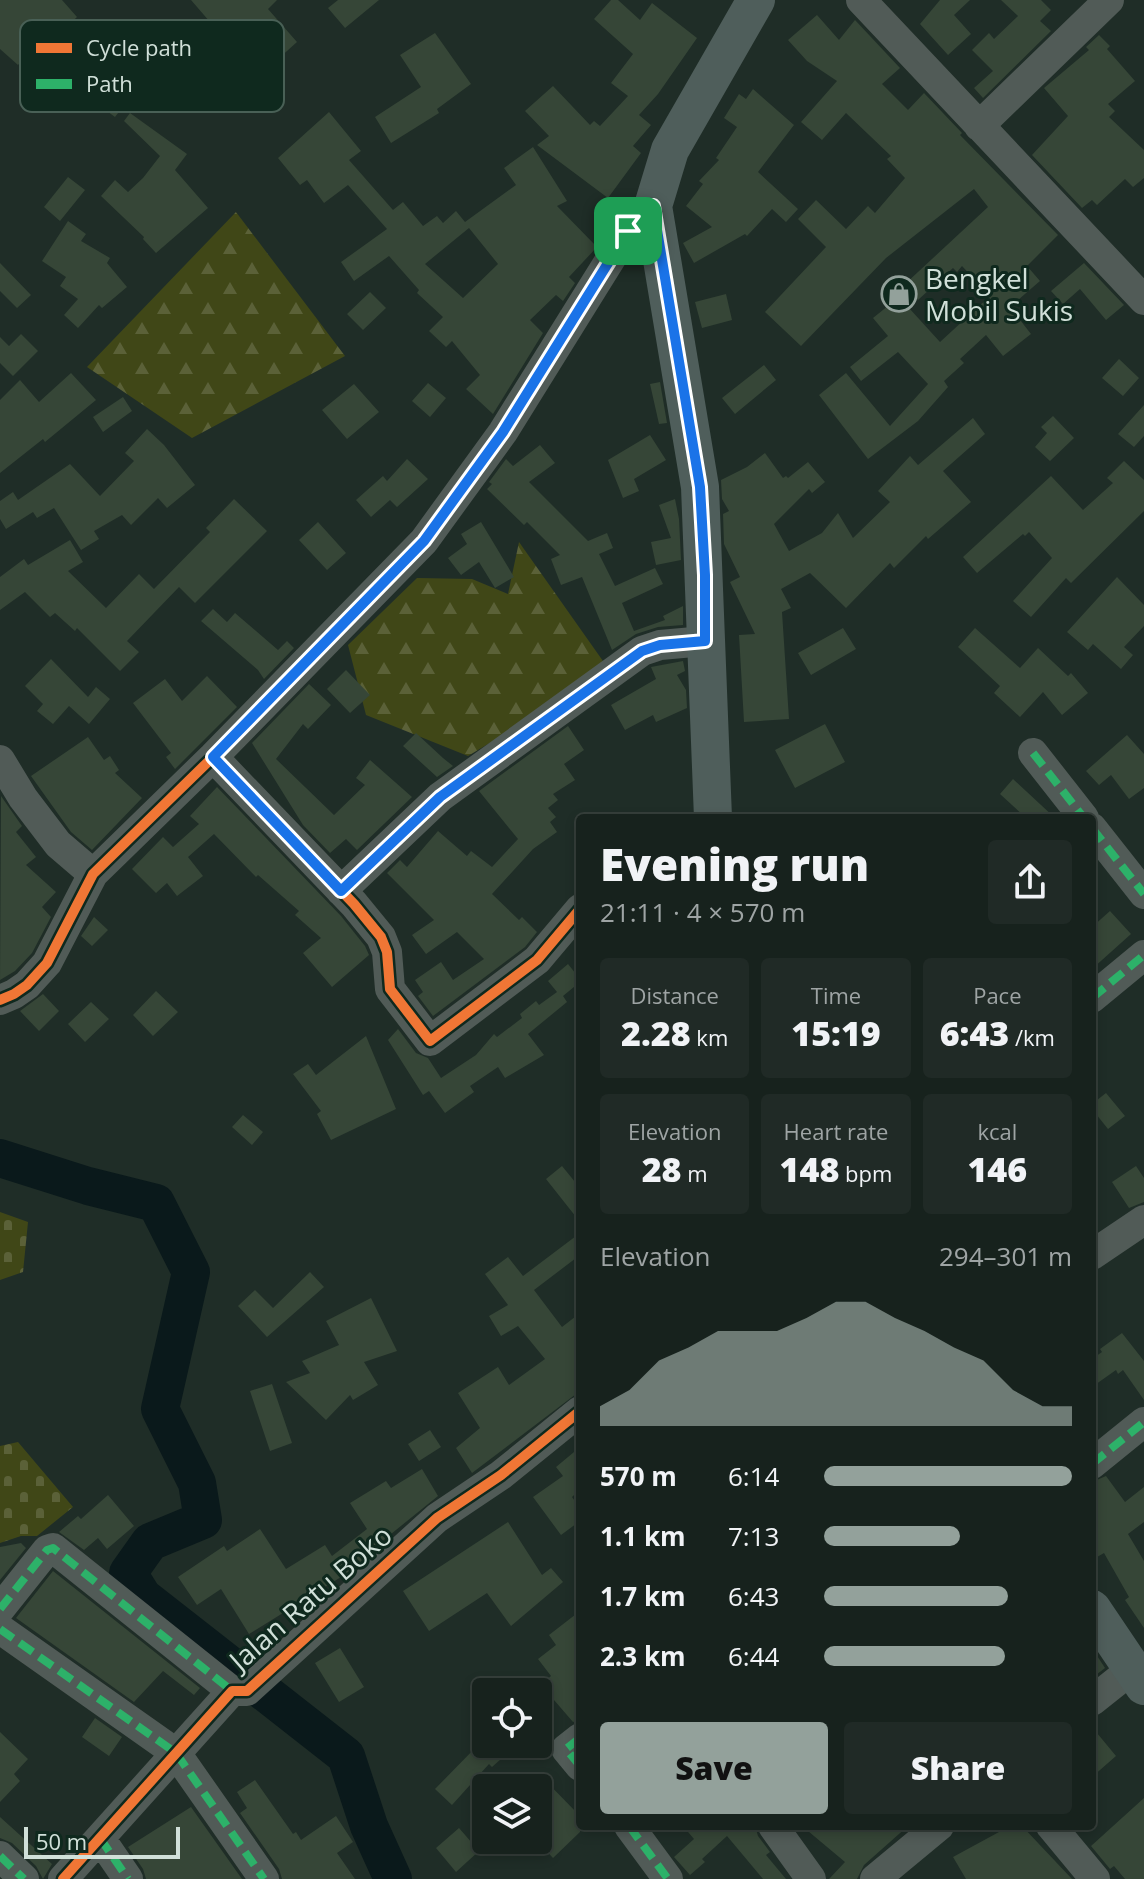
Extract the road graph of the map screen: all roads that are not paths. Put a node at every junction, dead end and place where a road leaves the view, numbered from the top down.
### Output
1 (756, 0) edge
2 (861, 0) edge
3 (1109, 0) edge
4 (979, 126) junction
5 (653, 206) junction
6 (1144, 300) edge
7 (705, 641) junction
8 (1033, 753) dead end
9 (213, 757) junction
10 (0, 760) edge
11 (713, 814) edge
12 (1081, 814) edge
13 (1096, 833) edge
14 (93, 874) junction
15 (341, 891) junction
16 (1144, 894) edge
17 (576, 914) edge
18 (1144, 955) edge
19 (1096, 995) edge
20 (0, 1000) edge
21 (1144, 1220) edge
22 (1096, 1252) edge
23 (576, 1414) edge
24 (1144, 1422) edge
25 (1096, 1461) edge
26 (0, 1609) edge
27 (1096, 1615) edge
28 (0, 1629) edge
29 (1137, 1678) edge
30 (247, 1686) junction
31 (1096, 1699) edge
32 (576, 1741) edge
33 (176, 1753) junction
34 (576, 1761) edge
35 (632, 1830) edge
36 (776, 1830) edge
37 (934, 1830) edge
38 (1054, 1830) edge
39 (100, 1838) junction
40 (0, 1856) edge
41 (24, 1879) edge
42 (63, 1879) edge
43 (128, 1879) edge
44 (264, 1879) edge
45 (668, 1879) edge
46 (811, 1879) edge
47 (875, 1879) edge
48 (1095, 1879) edge

1 - 5 main road
2 - 4 street
3 - 4 street
4 - 6 street
5 - 7 main road
5 - 9 street
7 - 11 main road
7 - 15 street
8 - 12 street
9 - 14 street
9 - 15 street
10 - 14 street
13 - 16 street
14 - 20 street
15 - 17 street
18 - 19 street
21 - 22 street
23 - 30 street, Jalan Ratu Boko
24 - 25 street
26 - 30 street
27 - 29 main road
28 - 33 street
29 - 31 street
30 - 33 street, Jalan Ratu Boko
32 - 34 street
33 - 39 street, Jalan Ratu Boko
33 - 44 street
35 - 45 street
36 - 46 street
37 - 47 street
38 - 48 street
39 - 42 street, Jalan Ratu Boko
39 - 43 street
40 - 41 street

